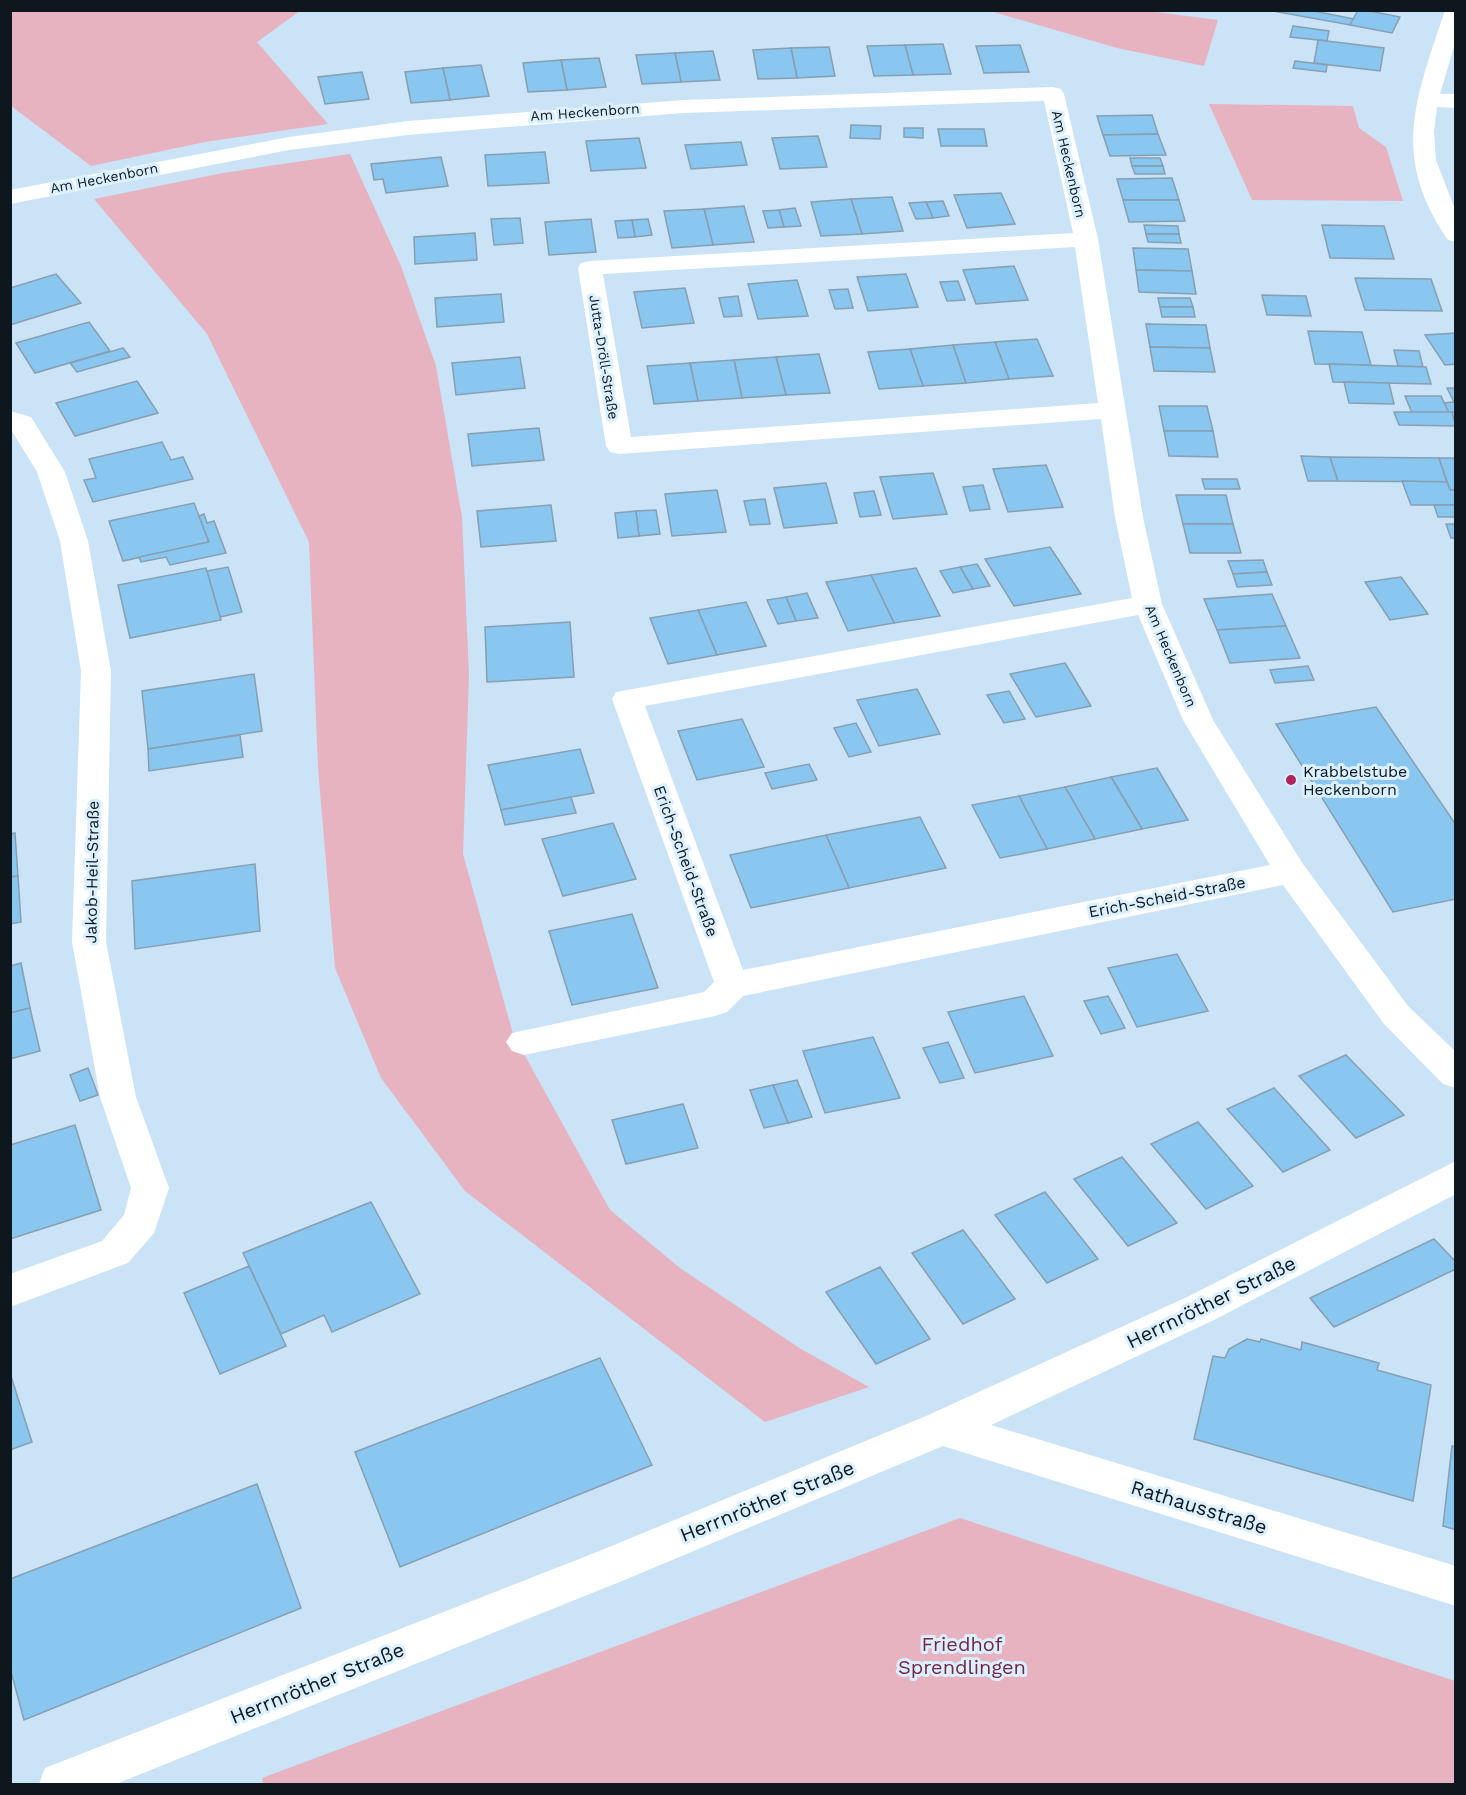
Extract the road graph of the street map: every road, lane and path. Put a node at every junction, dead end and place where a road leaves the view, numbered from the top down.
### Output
1 (1455, 10) edge
2 (1428, 100) junction
3 (1455, 101) edge
4 (10, 197) edge
5 (1455, 235) edge
6 (1086, 239) junction
7 (1113, 410) junction
8 (10, 419) edge
9 (1148, 604) junction
10 (1291, 872) junction
11 (732, 985) junction
12 (524, 1042) dead end
13 (1455, 1074) edge
14 (1455, 1176) edge
15 (10, 1291) edge
16 (942, 1428) junction
17 (1455, 1586) edge
18 (61, 1785) edge

1 - 2 street
2 - 3 street
2 - 5 street
4 - 6 street, Am Heckenborn
6 - 7 street, Am Heckenborn
6 - 7 street, Jutta-Dröll-Straße
7 - 9 street, Am Heckenborn
8 - 15 street, Jakob-Heil-Straße
9 - 10 street, Am Heckenborn
9 - 11 street, Erich-Scheid-Straße
10 - 11 street, Erich-Scheid-Straße
10 - 13 street, Am Heckenborn
11 - 12 street
14 - 16 street, Herrnröther Straße
16 - 17 street, Rathausstraße
16 - 18 street, Herrnröther Straße

